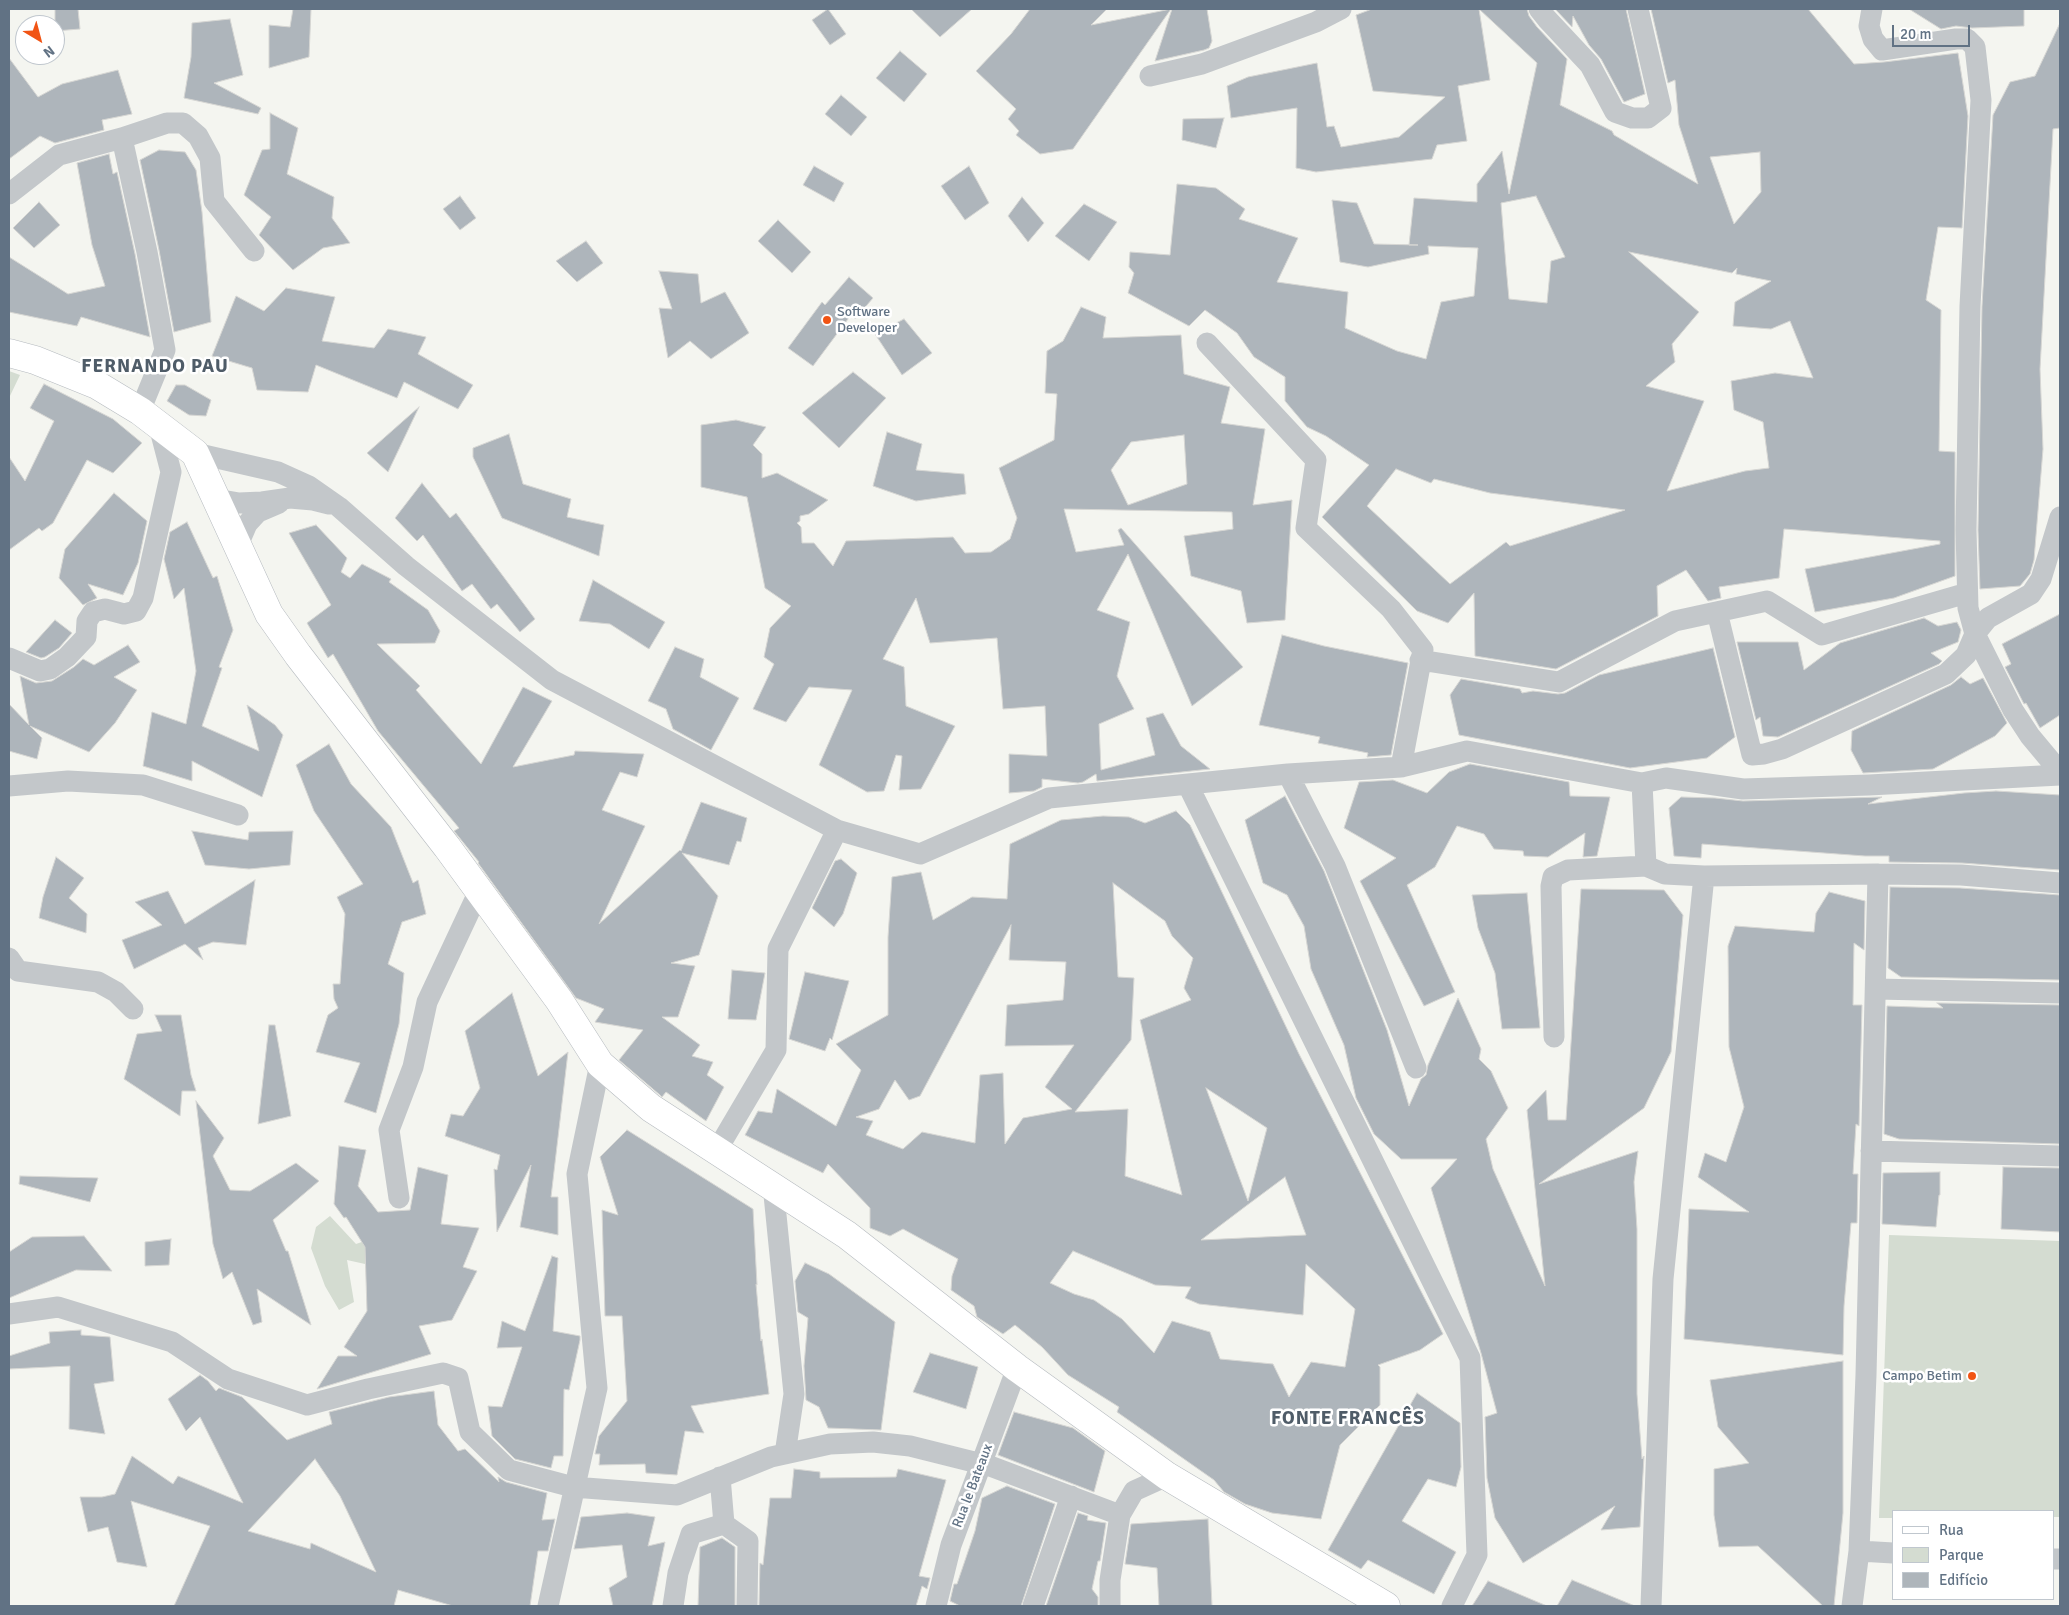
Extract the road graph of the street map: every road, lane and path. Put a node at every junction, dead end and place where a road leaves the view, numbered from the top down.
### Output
1 (1341, 9) edge
2 (1539, 9) edge
3 (1638, 9) edge
4 (1872, 9) edge
5 (1150, 76) dead end
6 (122, 138) junction
7 (9, 194) edge
8 (254, 251) dead end
9 (1208, 343) dead end
10 (9, 353) edge
11 (150, 419) junction
12 (195, 454) junction
13 (290, 498) junction
14 (216, 499) junction
15 (339, 507) junction
16 (2060, 517) edge
17 (236, 547) junction
18 (1967, 593) junction
19 (1717, 612) junction
20 (1975, 634) junction
21 (9, 658) edge
22 (1420, 660) junction
23 (1402, 767) junction
24 (1288, 774) junction
25 (2060, 774) edge
26 (1642, 783) junction
27 (1188, 784) junction
28 (9, 786) edge
29 (238, 816) dead end
30 (837, 830) junction
31 (1646, 866) junction
32 (1878, 874) junction
33 (1704, 876) junction
34 (2060, 883) edge
35 (479, 891) junction
36 (9, 958) edge
37 (1876, 989) junction
38 (2060, 993) edge
39 (133, 1009) dead end
40 (1554, 1037) dead end
41 (600, 1064) junction
42 (1416, 1068) dead end
43 (717, 1150) junction
44 (1871, 1151) junction
45 (2060, 1156) edge
46 (773, 1185) junction
47 (399, 1198) dead end
48 (9, 1314) edge
49 (1017, 1368) junction
50 (784, 1454) junction
51 (981, 1464) junction
52 (1167, 1476) junction
53 (720, 1478) junction
54 (573, 1487) junction
55 (1071, 1496) junction
56 (1120, 1515) junction
57 (724, 1524) junction
58 (1859, 1552) junction
59 (1892, 1553) edge
60 (548, 1606) edge
61 (673, 1606) edge
62 (747, 1606) edge
63 (936, 1606) edge
64 (1033, 1606) edge
65 (1110, 1606) edge
66 (1386, 1606) edge
67 (1452, 1606) edge
68 (1651, 1606) edge
69 (1852, 1606) edge

1 - 5 street
2 - 3 street
4 - 18 street
6 - 7 street
6 - 8 street
6 - 11 street
9 - 22 street
10 - 11 street
11 - 12 street
11 - 21 street
12 - 14 street
12 - 15 street
13 - 14 street
13 - 15 street
13 - 17 street
14 - 17 street
15 - 30 street
16 - 20 street
17 - 35 street
18 - 19 street
18 - 20 street
19 - 20 street
19 - 22 street
20 - 25 street
22 - 23 street
23 - 24 street
23 - 26 street
24 - 27 street
24 - 42 street
25 - 26 street
26 - 31 street
27 - 30 street
27 - 67 street
28 - 29 street
30 - 43 street
31 - 33 street
31 - 40 street
32 - 33 street
32 - 34 street
32 - 37 street
33 - 68 street
35 - 41 street
35 - 47 street
36 - 39 street
37 - 38 street
37 - 44 street
41 - 43 street
41 - 54 street
43 - 46 street
44 - 45 street
44 - 58 street
46 - 49 street
46 - 50 street
48 - 54 street
49 - 51 street, Rua le Bateaux
49 - 52 street
50 - 51 street
50 - 53 street
51 - 55 street
51 - 63 street, Rua le Bateaux
52 - 56 street
52 - 66 street
53 - 54 street
53 - 57 street
54 - 60 street
55 - 56 street
55 - 64 street
56 - 65 street
57 - 61 street
57 - 62 street
58 - 59 street
58 - 69 street

